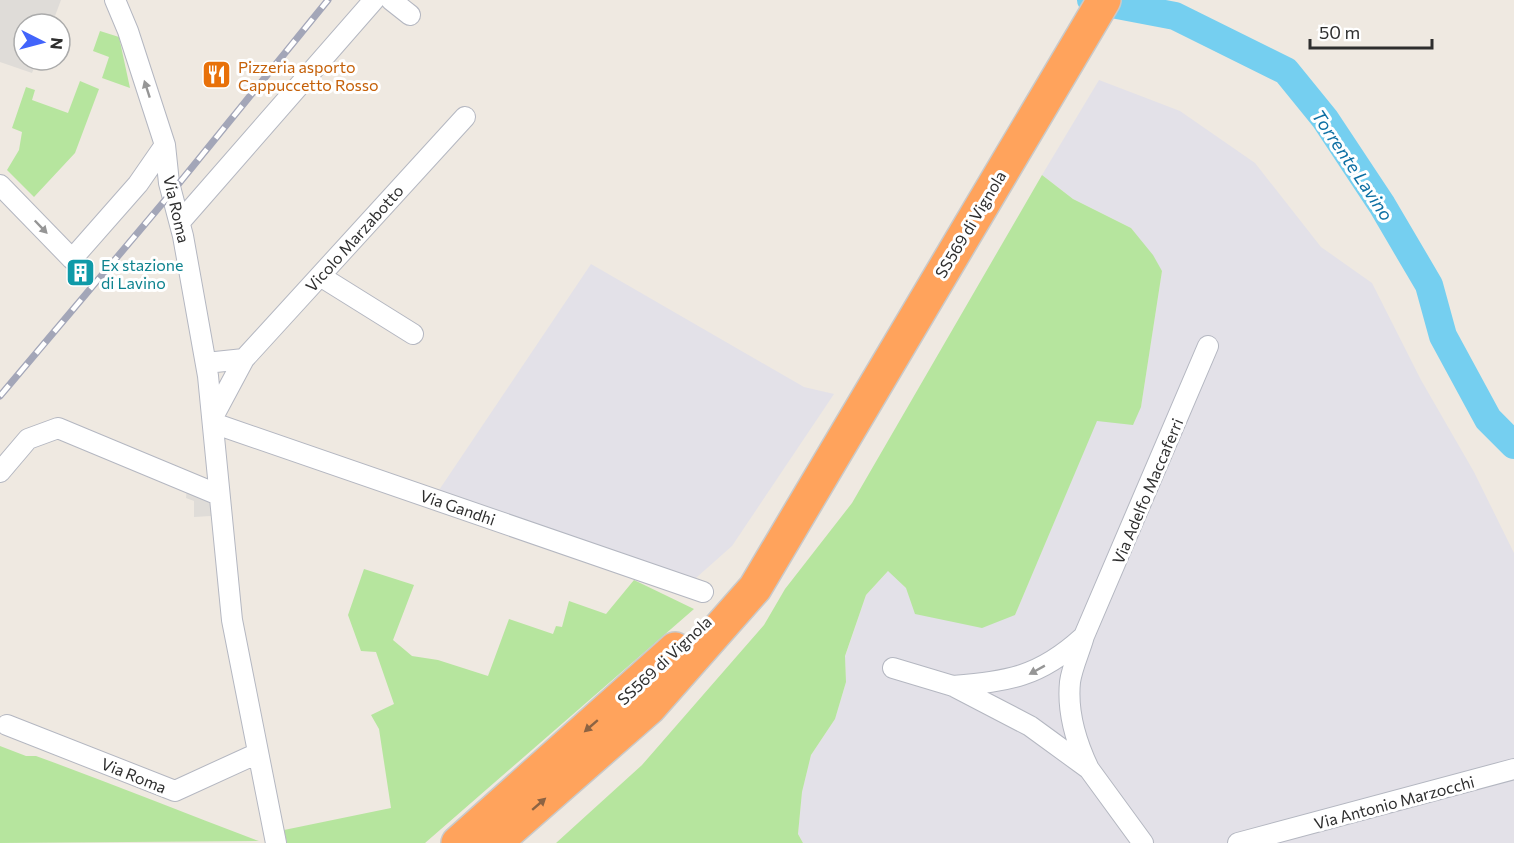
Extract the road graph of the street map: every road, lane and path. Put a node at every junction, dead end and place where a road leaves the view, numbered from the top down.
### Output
1 (115, 0) edge
2 (374, 0) edge
3 (391, 0) edge
4 (1104, 0) edge
5 (410, 15) dead end
6 (465, 117) dead end
7 (165, 145) junction
8 (169, 183) junction
9 (138, 184) junction
10 (0, 185) edge
11 (180, 222) junction
12 (320, 276) junction
13 (412, 334) dead end
14 (1208, 346) dead end
15 (244, 359) junction
16 (206, 363) junction
17 (213, 420) junction
18 (0, 472) edge
19 (219, 495) junction
20 (703, 591) dead end
21 (1084, 636) junction
22 (893, 668) dead end
23 (953, 686) junction
24 (7, 724) dead end
25 (258, 753) junction
26 (1089, 769) junction
27 (1514, 769) edge
28 (474, 840) edge
29 (276, 843) edge
30 (1143, 843) edge
31 (1238, 843) edge

7 -> 1 street, Via Roma
2 - 11 street
3 - 5 street
4 - 28 highway, SS569 di Vignola
6 - 12 street, Vicolo Marzabotto
7 - 8 street, Via Roma
7 - 9 street
8 - 9 street
8 - 11 street, Via Roma
10 -> 9 street
11 - 16 street, Via Roma
12 - 13 street
12 - 15 street, Vicolo Marzabotto
14 - 21 street, Via Adelfo Maccaferri
15 - 16 street
15 - 17 street, Vicolo Marzabotto
16 - 17 street, Via Roma
17 - 19 street, Via Roma
17 - 20 street, Via Gandhi
18 - 19 street
19 - 25 street, Via Roma
21 -> 23 street, Via Adelfo Maccaferri
21 - 26 street, Via Adelfo Maccaferri
22 - 23 street
23 - 26 street
24 - 25 street, Via Roma
25 - 29 street, Via Roma
26 - 30 street
27 - 31 street, Via Antonio Marzocchi

